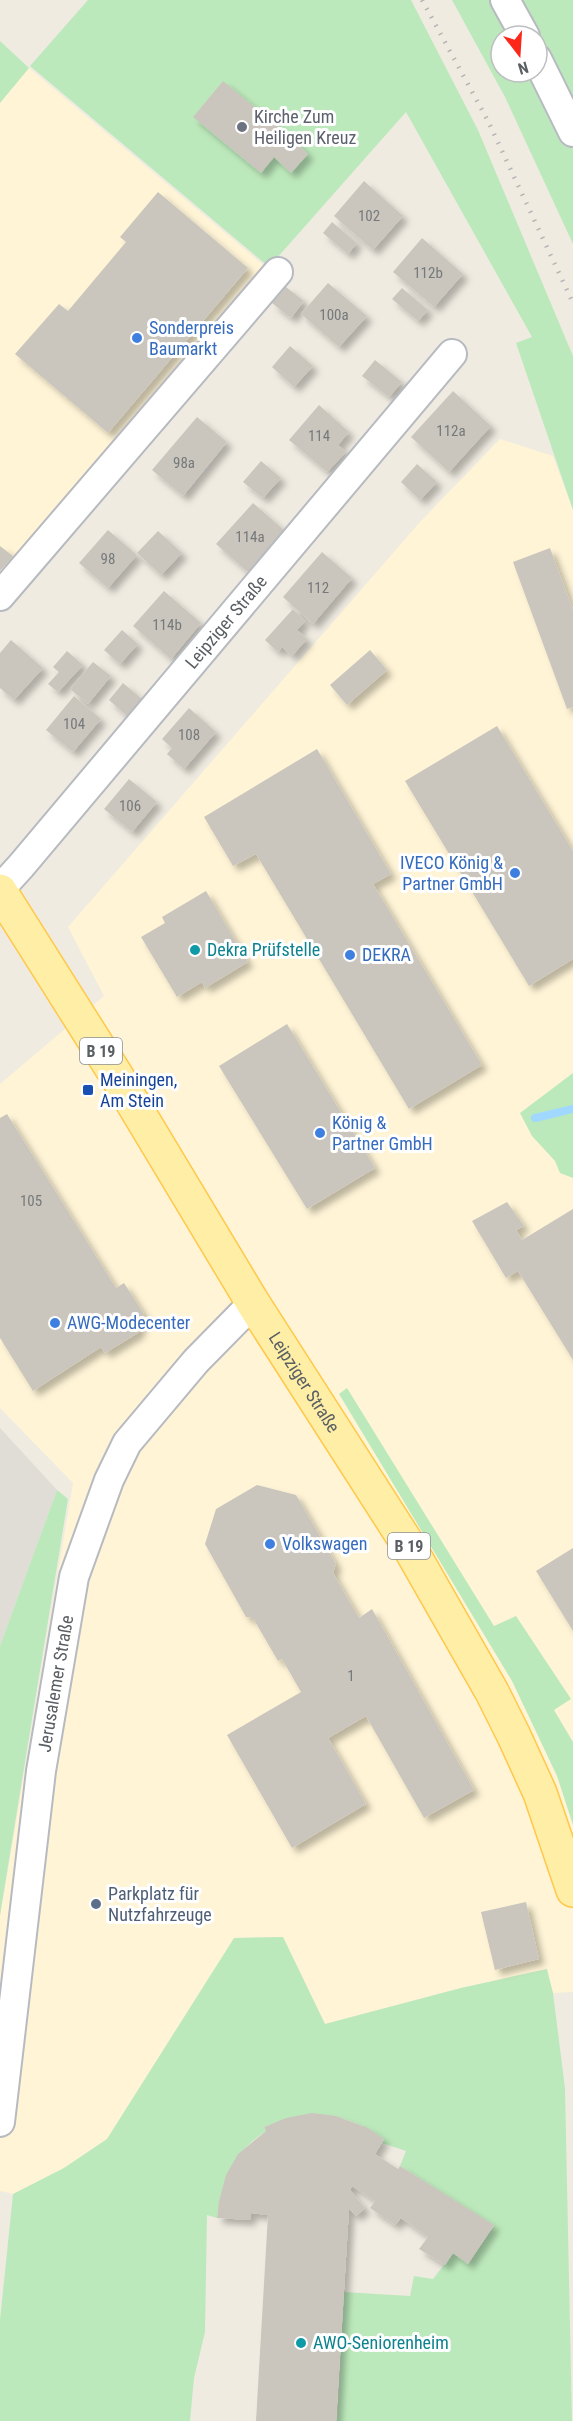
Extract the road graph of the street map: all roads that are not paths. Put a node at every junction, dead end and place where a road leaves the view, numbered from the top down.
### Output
1 (505, 0) edge
2 (518, 24) edge
3 (549, 83) edge
4 (573, 132) edge
5 (278, 272) dead end
6 (452, 354) dead end
7 (0, 596) edge
8 (0, 890) edge
9 (253, 1303) junction
10 (573, 1890) edge
11 (0, 2121) edge

1 - 2 street
3 - 4 street
5 - 7 street
6 - 8 street, Leipziger Straße
8 - 9 main road, Leipziger Straße / B 19
9 - 10 main road, Leipziger Straße / B 19
9 - 11 street, Jerusalemer Straße

